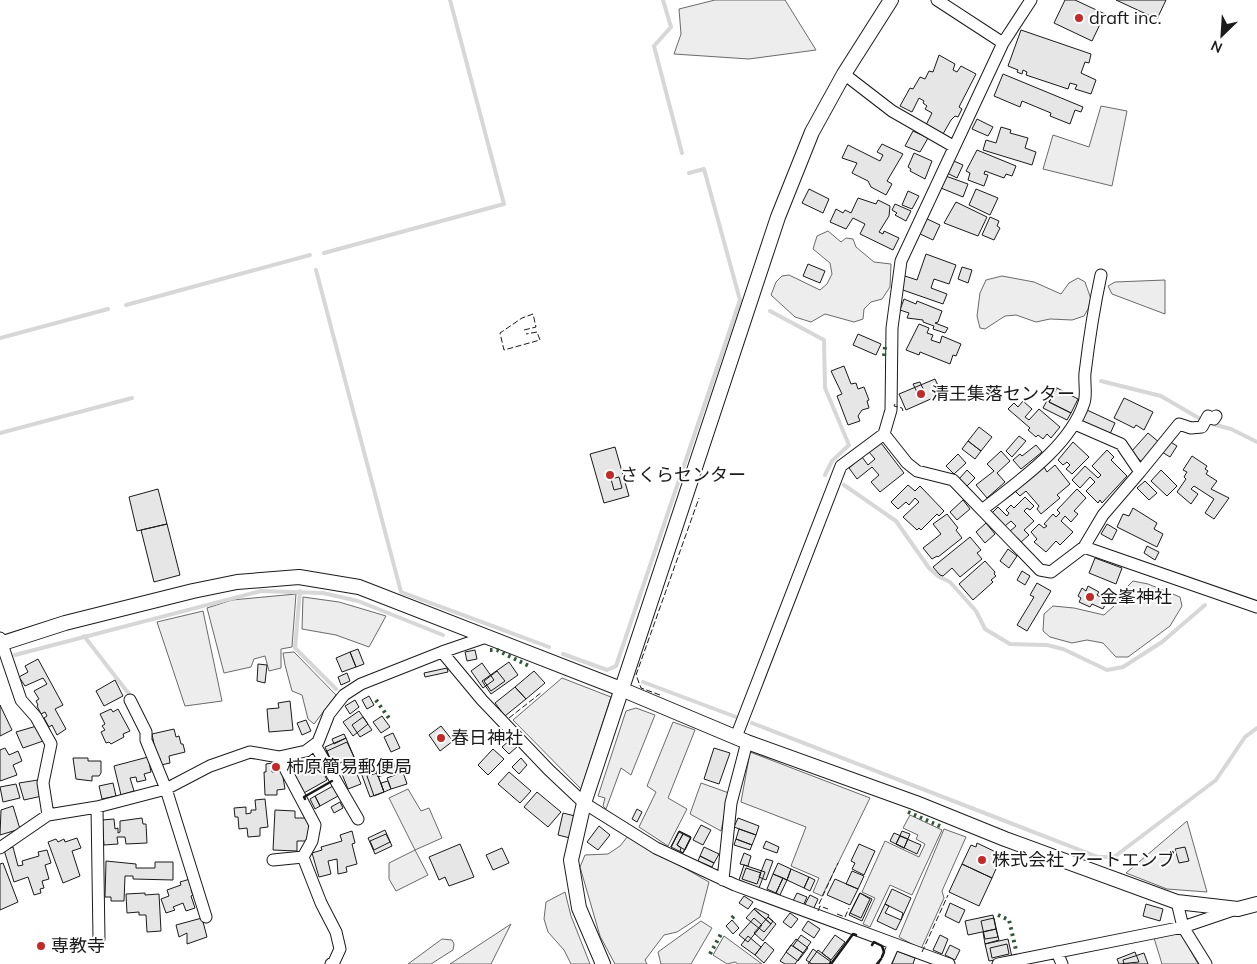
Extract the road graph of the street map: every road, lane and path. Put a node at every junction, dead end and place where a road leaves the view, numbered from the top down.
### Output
1 (891, 0) edge
2 (937, 0) edge
3 (1031, 0) edge
4 (1003, 43) junction
5 (844, 74) junction
6 (953, 146) junction
7 (1101, 275) dead end
8 (1216, 416) dead end
9 (1075, 424) junction
10 (884, 434) junction
11 (1140, 472) junction
12 (982, 510) junction
13 (1084, 547) junction
14 (1257, 607) edge
15 (486, 637) junction
16 (0, 642) edge
17 (442, 652) junction
18 (620, 689) junction
19 (130, 700) dead end
20 (742, 739) junction
21 (315, 744) junction
22 (279, 756) junction
23 (166, 789) junction
24 (584, 803) junction
25 (97, 807) junction
26 (48, 815) junction
27 (358, 819) dead end
28 (0, 848) edge
29 (303, 857) junction
30 (273, 860) dead end
31 (723, 880) junction
32 (1177, 902) junction
33 (1257, 904) edge
34 (1238, 909) junction
35 (206, 917) dead end
36 (1182, 927) junction
37 (99, 939) dead end
38 (894, 944) junction
39 (1057, 952) junction
40 (331, 964) edge
41 (603, 964) edge
42 (885, 964) edge
43 (949, 964) edge
44 (998, 964) edge
45 (1062, 964) edge
46 (1206, 964) edge

1 - 5 street
2 - 4 street
3 - 4 street
4 - 6 street
5 - 6 street
5 - 18 street
6 - 10 street
7 - 9 street
8 - 11 street
9 - 11 street
9 - 12 street
10 - 12 street
10 - 20 street
11 - 13 street
12 - 13 street
13 - 14 street
15 - 16 street
15 - 17 street
15 - 18 street
16 - 26 street
17 - 21 street
17 - 24 street
18 - 20 street
18 - 24 street
19 - 23 street
20 - 31 street
20 - 32 street
21 - 22 street
21 - 27 street
22 - 23 street
22 - 29 street
23 - 25 street
23 - 35 street
24 - 31 street
24 - 41 street
25 - 26 street
25 - 37 street
26 - 28 street
29 - 30 street
29 - 40 street
31 - 38 street
32 - 34 street
32 - 36 street
33 - 34 street
34 - 36 street
36 - 39 street
36 - 46 street
38 - 42 street
38 - 43 street
39 - 44 street
39 - 45 street

